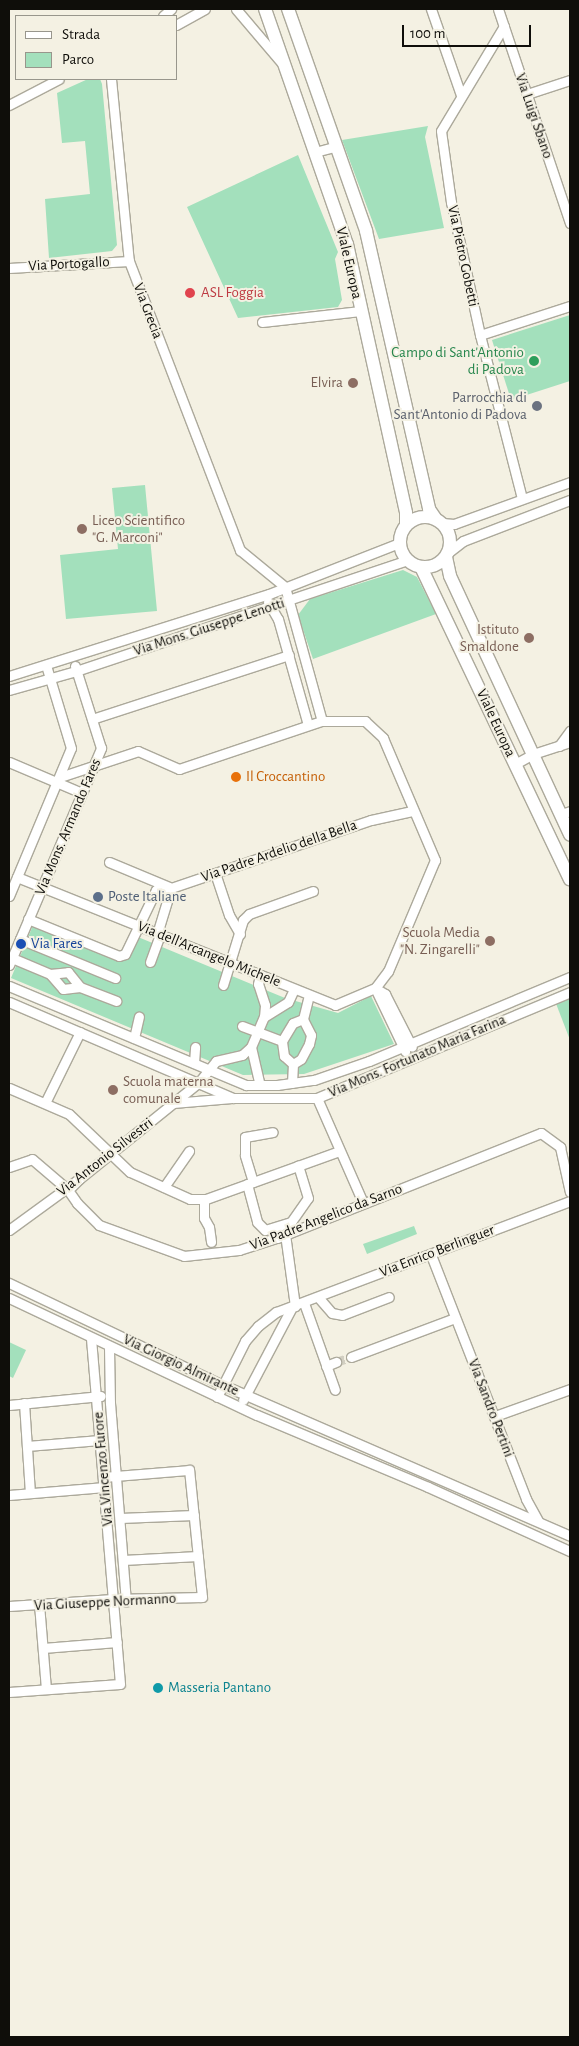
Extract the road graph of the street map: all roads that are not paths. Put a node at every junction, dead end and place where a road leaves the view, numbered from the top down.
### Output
1 (205, 9) edge
2 (236, 9) edge
3 (265, 9) edge
4 (288, 9) edge
5 (431, 9) edge
6 (498, 9) edge
7 (178, 23) edge
8 (504, 26) junction
9 (285, 66) junction
10 (57, 80) edge
11 (111, 80) edge
12 (570, 80) edge
13 (527, 94) junction
14 (461, 95) junction
15 (9, 104) edge
16 (337, 146) junction
17 (315, 152) junction
18 (570, 223) edge
19 (129, 261) junction
20 (9, 268) edge
21 (570, 306) edge
22 (360, 311) junction
23 (262, 322) dead end
24 (480, 335) junction
25 (570, 482) edge
26 (522, 499) junction
27 (570, 500) edge
28 (439, 521) junction
29 (406, 526) junction
30 (399, 543) junction
31 (448, 554) junction
32 (407, 560) junction
33 (421, 567) junction
34 (285, 588) junction
35 (266, 595) junction
36 (287, 601) junction
37 (270, 607) junction
38 (72, 658) junction
39 (290, 658) junction
40 (304, 658) junction
41 (46, 665) junction
42 (76, 671) junction
43 (9, 676) edge
44 (50, 679) junction
45 (9, 690) edge
46 (92, 719) junction
47 (322, 721) junction
48 (308, 725) junction
49 (570, 731) edge
50 (570, 742) edge
51 (559, 746) junction
52 (532, 754) junction
53 (9, 762) edge
54 (94, 764) junction
55 (515, 764) junction
56 (58, 780) junction
57 (82, 793) junction
58 (412, 811) junction
59 (565, 812) edge
60 (570, 835) edge
61 (109, 862) dead end
62 (215, 873) junction
63 (17, 877) junction
64 (570, 879) edge
65 (42, 887) junction
66 (171, 888) junction
67 (313, 891) dead end
68 (9, 896) edge
69 (28, 919) junction
70 (139, 926) junction
71 (158, 934) junction
72 (240, 934) junction
73 (20, 939) junction
74 (10, 961) edge
75 (72, 961) junction
76 (150, 962) dead end
77 (232, 964) junction
78 (68, 972) junction
79 (50, 974) junction
80 (260, 975) junction
81 (570, 977) edge
82 (115, 978) dead end
83 (223, 985) dead end
84 (9, 986) edge
85 (80, 987) junction
86 (375, 988) junction
87 (63, 989) junction
88 (294, 989) junction
89 (570, 992) edge
90 (309, 995) junction
91 (116, 1001) dead end
92 (9, 1002) edge
93 (56, 1006) junction
94 (139, 1017) dead end
95 (264, 1017) junction
96 (304, 1019) junction
97 (242, 1026) dead end
98 (80, 1032) junction
99 (257, 1034) junction
100 (134, 1038) junction
101 (282, 1040) junction
102 (407, 1045) junction
103 (251, 1046) junction
104 (195, 1047) dead end
105 (412, 1056) junction
106 (194, 1063) junction
107 (294, 1064) junction
108 (208, 1069) junction
109 (199, 1082) junction
110 (292, 1083) junction
111 (260, 1085) junction
112 (9, 1088) edge
113 (233, 1098) junction
114 (317, 1098) junction
115 (44, 1103) junction
116 (172, 1103) junction
117 (273, 1132) dead end
118 (189, 1151) dead end
119 (339, 1151) junction
120 (111, 1153) junction
121 (9, 1166) edge
122 (298, 1166) junction
123 (79, 1179) junction
124 (250, 1183) junction
125 (66, 1188) junction
126 (164, 1188) junction
127 (570, 1192) edge
128 (204, 1199) junction
129 (570, 1201) edge
130 (363, 1203) junction
131 (9, 1230) edge
132 (285, 1234) junction
133 (211, 1242) dead end
134 (431, 1255) junction
135 (9, 1284) edge
136 (389, 1296) dead end
137 (318, 1297) junction
138 (9, 1298) edge
139 (297, 1305) junction
140 (455, 1318) junction
141 (91, 1339) junction
142 (109, 1347) junction
143 (351, 1357) tunnel mouth
144 (336, 1362) tunnel mouth
145 (326, 1366) junction
146 (223, 1385) junction
147 (570, 1389) edge
148 (335, 1390) dead end
149 (246, 1394) junction
150 (109, 1395) junction
151 (97, 1396) junction
152 (217, 1397) junction
153 (24, 1403) junction
154 (9, 1405) edge
155 (240, 1407) junction
156 (494, 1416) junction
157 (100, 1440) junction
158 (27, 1446) junction
159 (116, 1476) junction
160 (104, 1482) junction
161 (30, 1493) junction
162 (9, 1495) edge
163 (526, 1499) junction
164 (509, 1508) junction
165 (194, 1514) junction
166 (120, 1518) junction
167 (538, 1522) junction
168 (570, 1536) edge
169 (570, 1551) edge
170 (198, 1556) junction
171 (123, 1560) junction
172 (113, 1599) junction
173 (126, 1601) junction
174 (39, 1604) junction
175 (9, 1606) edge
176 (116, 1642) junction
177 (43, 1648) junction
178 (46, 1689) junction
179 (9, 1692) edge

1 - 7 street
2 - 9 street
3 - 9 street, Viale Europa
4 - 16 street, Viale Europa
5 - 14 street
6 - 8 street, Via Luigi Sbano
8 - 13 street, Via Luigi Sbano
8 - 14 street, Via Pietro Gobetti
9 - 17 street, Viale Europa
10 - 15 street
11 - 19 street, Via Grecia
12 - 13 street
13 - 18 street, Via Luigi Sbano
14 - 24 street, Via Pietro Gobetti
16 - 17 street
16 - 28 street, Viale Europa
17 - 22 street, Viale Europa
19 - 20 street, Via Portogallo
19 - 34 street, Via Grecia
21 - 24 street
22 - 23 street
22 - 29 street, Viale Europa
24 - 26 street, Via Pietro Gobetti
25 - 26 street
26 - 28 street
27 - 31 street
28 - 29 street
28 - 31 street
29 - 30 street
30 - 32 street
30 - 34 street
31 - 33 street
31 - 52 street, Viale Europa
32 - 33 street
32 - 36 street, Via Mons. Giuseppe Lenotti
33 - 55 street, Viale Europa
34 - 35 street
34 - 36 street
35 - 37 street
35 - 38 street
36 - 37 street, Via Mons. Giuseppe Lenotti
36 - 40 street
37 - 39 street
37 - 42 street, Via Mons. Giuseppe Lenotti
38 - 41 street
38 - 42 street, Via Mons. Armando Fares
39 - 40 street
39 - 46 street
39 - 48 street
40 - 47 street
41 - 43 street
41 - 44 street, Via Mons. Armando Fares
42 - 44 street, Via Mons. Giuseppe Lenotti
42 - 46 street, Via Mons. Armando Fares
44 - 45 street, Via Mons. Giuseppe Lenotti
44 - 56 street, Via Mons. Armando Fares
46 - 54 street, Via Mons. Armando Fares
47 - 48 street
47 - 58 street
48 - 54 street
49 - 51 street
50 - 51 street
51 - 52 street
52 - 55 street
52 - 59 street, Viale Europa
53 - 56 street
54 - 56 street
54 - 57 street, Via Mons. Armando Fares
55 - 64 street, Viale Europa
56 - 57 street
56 - 63 street, Via Mons. Armando Fares
57 - 65 street, Via Mons. Armando Fares
58 - 62 street, Via Padre Ardelio della Bella
58 - 86 street
59 - 60 street, Viale Europa
61 - 66 street
62 - 66 street, Via Padre Ardelio della Bella
62 - 72 street
63 - 65 street, Via dell'Arcangelo Michele
63 - 68 street, Via Mons. Armando Fares
65 - 69 street, Via Mons. Armando Fares
65 - 70 street, Via dell'Arcangelo Michele
66 - 70 street, Via Padre Ardelio della Bella
66 - 71 street
67 - 72 street
69 - 70 street
69 - 73 street, Via Mons. Armando Fares
70 - 71 street, Via dell'Arcangelo Michele
71 - 76 street
71 - 77 street, Via dell'Arcangelo Michele
72 - 77 street
73 - 74 street, Via Mons. Armando Fares
73 - 75 street
74 - 79 street
75 - 78 street
75 - 82 street
77 - 80 street, Via dell'Arcangelo Michele
77 - 83 street
78 - 79 street
78 - 85 street
79 - 87 street
80 - 88 street, Via dell'Arcangelo Michele
80 - 95 street
81 - 102 street, Via Mons. Fortunato Maria Farina
84 - 93 street, Via Mons. Fortunato Maria Farina
85 - 87 street
85 - 91 street
86 - 90 street, Via dell'Arcangelo Michele
86 - 102 street
87 - 93 street
88 - 90 street, Via dell'Arcangelo Michele
88 - 95 street
89 - 105 street, Via Mons. Fortunato Maria Farina
90 - 96 street
92 - 98 street, Via Mons. Fortunato Maria Farina
93 - 100 street, Via Mons. Fortunato Maria Farina
94 - 100 street
95 - 99 street
96 - 101 street
96 - 107 street
97 - 99 street
98 - 109 street, Via Mons. Fortunato Maria Farina
98 - 115 street
99 - 101 street
99 - 103 street
100 - 106 street, Via Mons. Fortunato Maria Farina
101 - 107 street
102 - 105 street
102 - 110 street, Via Mons. Fortunato Maria Farina
103 - 108 street
103 - 111 street
104 - 106 street
105 - 114 street, Via Mons. Fortunato Maria Farina
106 - 108 street, Via Mons. Fortunato Maria Farina
107 - 110 street
108 - 109 street, Via Antonio Silvestri
108 - 111 street, Via Mons. Fortunato Maria Farina
109 - 113 street, Via Mons. Fortunato Maria Farina
109 - 116 street, Via Antonio Silvestri
110 - 111 street, Via Mons. Fortunato Maria Farina
112 - 115 street
113 - 114 street, Via Mons. Fortunato Maria Farina
113 - 116 street
114 - 119 street
115 - 120 street
116 - 120 street, Via Antonio Silvestri
117 - 124 street
118 - 126 street
119 - 122 street
119 - 130 street
120 - 123 street, Via Antonio Silvestri
120 - 126 street
121 - 125 street
122 - 124 street
122 - 124 street
123 - 125 street, Via Antonio Silvestri
123 - 132 street, Via Padre Angelico da Sarno
124 - 128 street
125 - 131 street, Via Antonio Silvestri
126 - 128 street
127 - 130 street, Via Padre Angelico da Sarno
128 - 133 street
129 - 134 street, Via Enrico Berlinguer
130 - 132 street, Via Padre Angelico da Sarno
132 - 139 street
134 - 137 street, Via Enrico Berlinguer
134 - 140 street, Via Sandro Pertini
135 - 146 street, Via Giorgio Almirante
136 - 137 street
137 - 139 street, Via Enrico Berlinguer
138 - 141 street, Via Giorgio Almirante
139 - 145 street
139 - 146 street, Via Enrico Berlinguer
139 - 149 street
140 - 143 street
140 - 156 street, Via Sandro Pertini
141 - 142 street, Via Giorgio Almirante
141 - 151 street, Via Vincenzo Furore
142 - 150 street, Via Vincenzo Furore
142 - 152 street, Via Giorgio Almirante
144 - 145 street
145 - 148 street
146 - 149 street, Via Giorgio Almirante
146 - 152 street, Via Enrico Berlinguer
147 - 156 street
149 - 155 street, Via Giorgio Almirante
149 - 164 street
150 - 151 street
150 - 159 street, Via Vincenzo Furore
151 - 153 street
151 - 157 street, Via Vincenzo Furore
152 - 155 street, Via Giorgio Almirante
153 - 154 street
153 - 158 street
155 - 169 street
156 - 163 street, Via Sandro Pertini
157 - 158 street
157 - 160 street, Via Vincenzo Furore
158 - 161 street
159 - 160 street
159 - 165 street
159 - 166 street, Via Vincenzo Furore
160 - 161 street
160 - 172 street, Via Vincenzo Furore
161 - 162 street
163 - 164 street
163 - 167 street, Via Sandro Pertini
164 - 167 street
165 - 166 street
165 - 170 street
166 - 171 street, Via Vincenzo Furore
167 - 168 street
170 - 171 street
170 - 173 street, Via Giuseppe Normanno
171 - 173 street, Via Vincenzo Furore
172 - 173 street, Via Giuseppe Normanno
172 - 174 street, Via Giuseppe Normanno
172 - 176 street, Via Vincenzo Furore
174 - 175 street, Via Giuseppe Normanno
174 - 177 street
176 - 177 street
176 - 178 street, Via Vincenzo Furore
177 - 178 street
178 - 179 street

